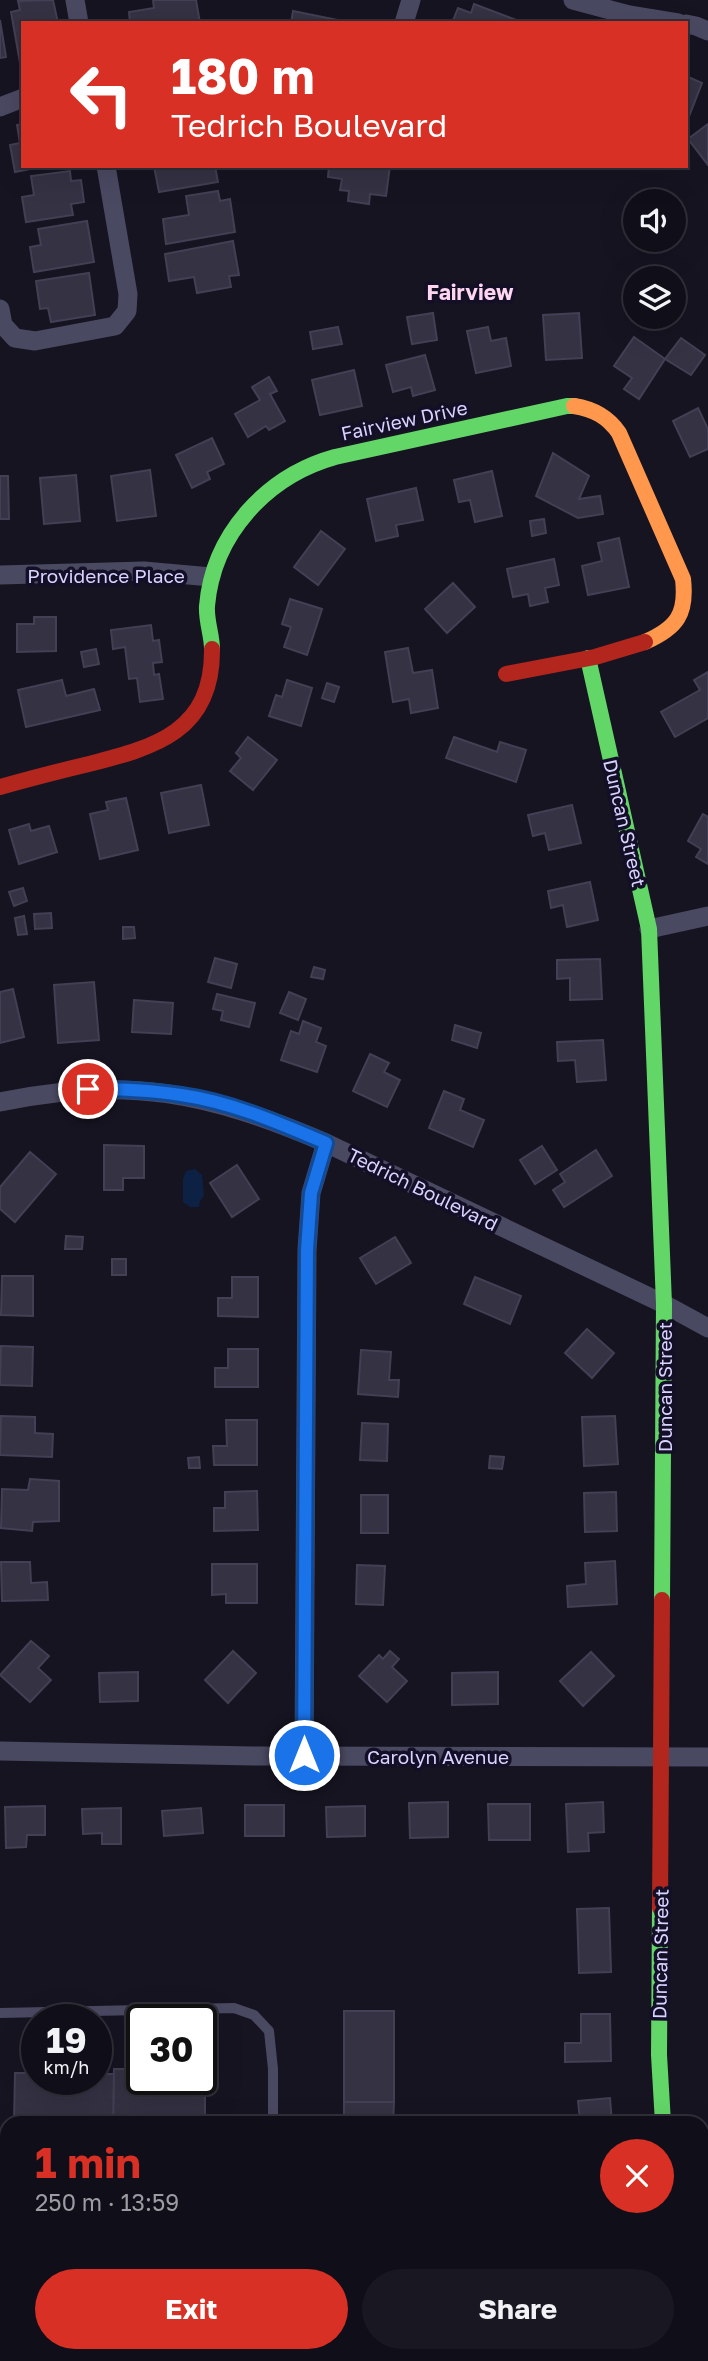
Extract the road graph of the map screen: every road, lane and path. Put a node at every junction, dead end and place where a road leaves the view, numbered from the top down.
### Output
1 (75, 0) edge
2 (411, 0) edge
3 (573, 0) edge
4 (79, 21) edge
5 (405, 21) edge
6 (666, 21) edge
7 (688, 24) edge
8 (708, 32) edge
9 (21, 100) edge
10 (0, 107) edge
11 (106, 168) edge
12 (0, 309) edge
13 (0, 575) edge
14 (211, 577) junction
15 (588, 658) junction
16 (506, 674) dead end
17 (0, 787) edge
18 (708, 916) edge
19 (649, 929) junction
20 (0, 1102) edge
21 (326, 1143) junction
22 (664, 1304) junction
23 (708, 1328) edge
24 (0, 1751) edge
25 (304, 1755) junction
26 (662, 1757) junction
27 (708, 1757) edge
28 (0, 2013) edge
29 (273, 2116) edge
30 (663, 2116) edge

1 - 4 street
2 - 5 street
3 - 6 street
7 - 8 street
9 - 10 street
11 - 12 street
13 - 14 street, Providence Place
14 - 15 street, Fairview Drive
14 - 17 street, Fairview Drive
15 - 16 street, Fairview Drive
15 - 19 street, Duncan Street
18 - 19 street
19 - 22 street, Duncan Street
20 - 21 street, Tedrich Boulevard
21 - 22 street, Tedrich Boulevard
21 - 25 street
22 - 23 street, Tedrich Boulevard
22 - 26 street, Duncan Street
24 - 25 street, Carolyn Avenue
25 - 26 street, Carolyn Avenue
26 - 27 street, Carolyn Avenue
26 - 30 street, Duncan Street
28 - 29 lane

